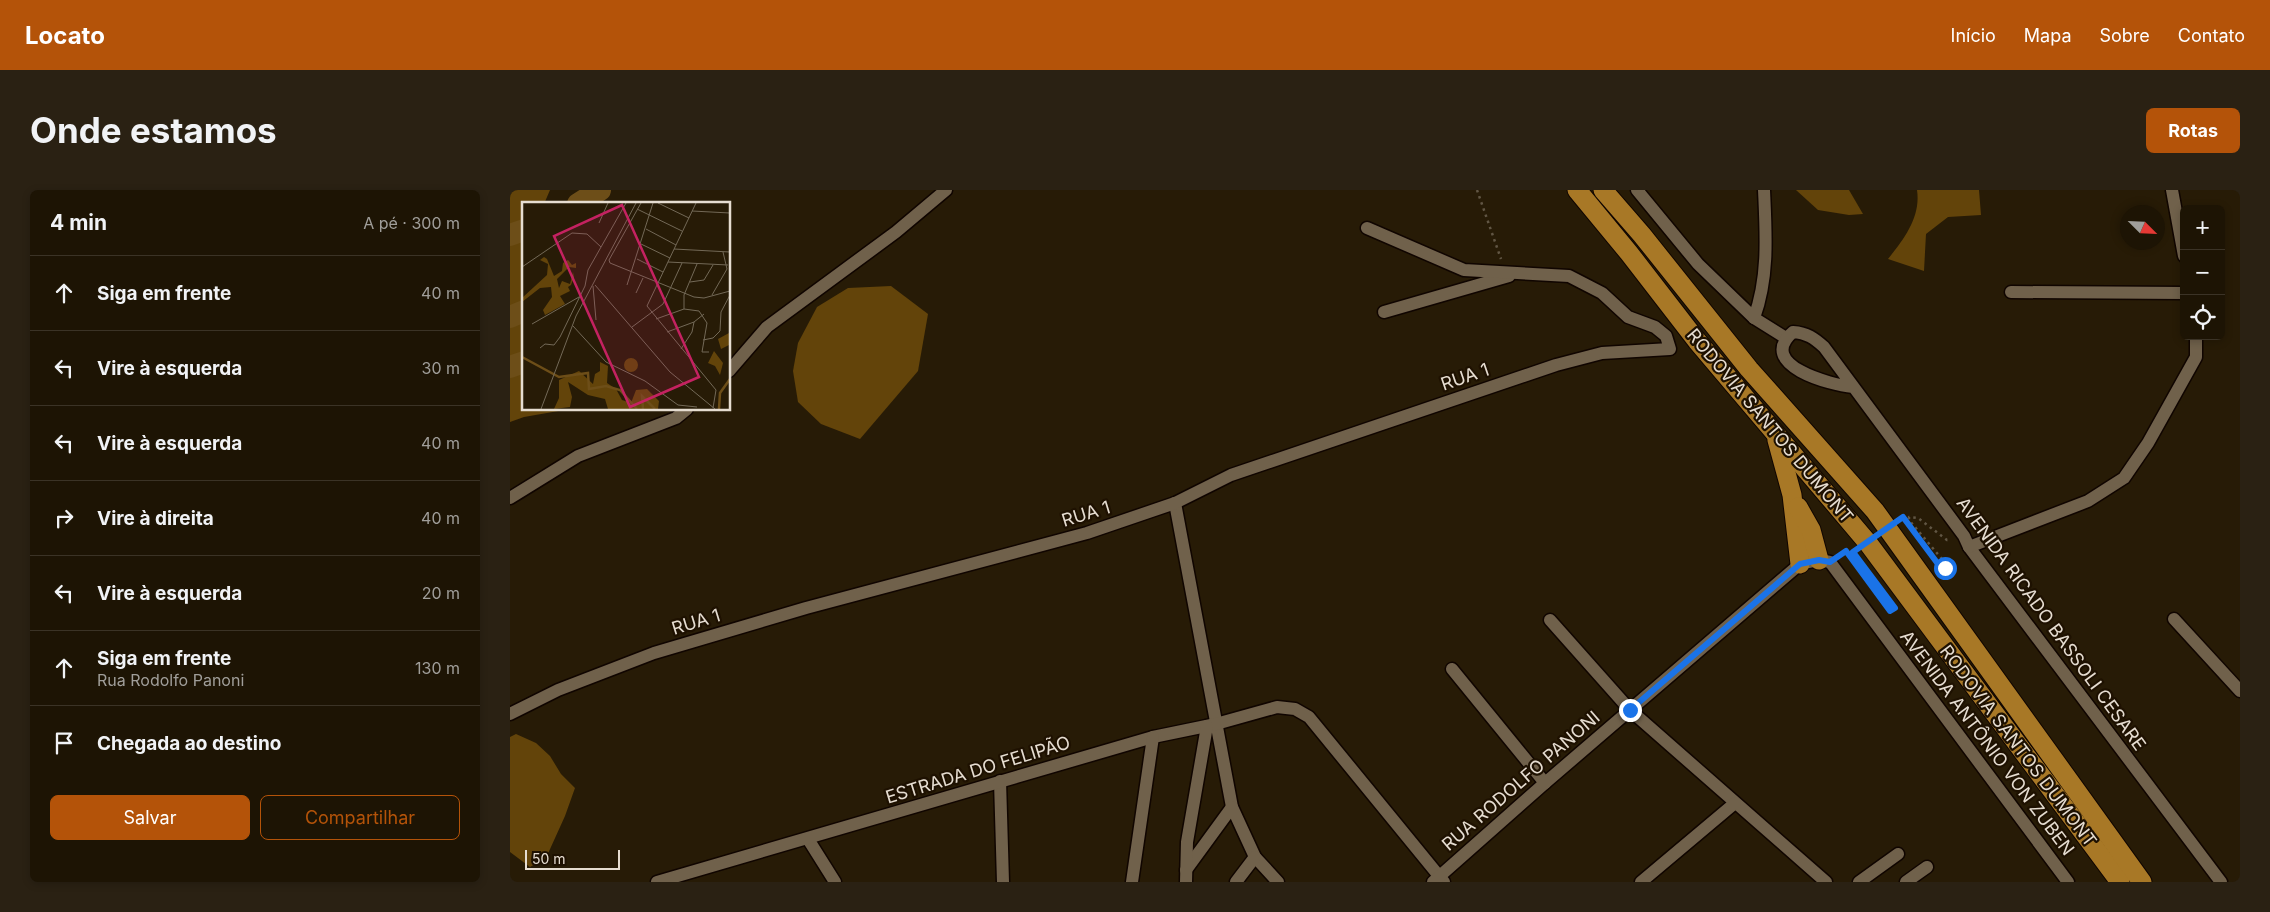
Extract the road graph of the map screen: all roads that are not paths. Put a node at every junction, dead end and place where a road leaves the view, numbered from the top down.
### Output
1 (946, 190) edge
2 (1577, 190) edge
3 (1603, 190) edge
4 (1637, 190) edge
5 (1764, 190) edge
6 (2172, 190) edge
7 (1367, 228) dead end
8 (2183, 250) edge
9 (1512, 273) junction
10 (2011, 292) dead end
11 (2180, 293) edge
12 (1384, 312) dead end
13 (1754, 318) junction
14 (1786, 338) junction
15 (2196, 340) edge
16 (730, 370) edge
17 (1853, 387) junction
18 (686, 410) edge
19 (1775, 432) junction
20 (1792, 495) junction
21 (510, 498) edge
22 (1175, 503) junction
23 (1967, 542) junction
24 (1825, 561) junction
25 (1800, 564) junction
26 (2174, 619) dead end
27 (1550, 620) dead end
28 (1452, 670) dead end
29 (2240, 691) edge
30 (1630, 710) junction
31 (510, 714) edge
32 (1211, 725) junction
33 (1153, 737) junction
34 (1000, 781) junction
35 (1545, 783) junction
36 (1735, 803) junction
37 (1232, 807) junction
38 (808, 839) junction
39 (1898, 854) dead end
40 (1255, 857) junction
41 (1927, 867) dead end
42 (1186, 876) edge
43 (1439, 880) edge
44 (657, 882) edge
45 (836, 882) edge
46 (1003, 882) edge
47 (1132, 882) edge
48 (1236, 882) edge
49 (1278, 882) edge
50 (1641, 882) edge
51 (1826, 882) edge
52 (1859, 882) edge
53 (1906, 882) edge
54 (2068, 882) edge
55 (2120, 882) edge
56 (2142, 882) edge
57 (2221, 882) edge

1 - 16 street
2 - 19 highway, RODOVIA SANTOS DUMONT
3 - 56 highway, RODOVIA SANTOS DUMONT
4 - 13 street
5 - 13 street
6 - 8 street
7 - 9 street
9 - 12 street
9 - 22 street, RUA 1
10 - 11 street
13 - 14 street
14 - 17 street, AVENIDA RICADO BASSOLI CESARE
14 - 17 street
15 - 23 street
17 - 23 street, AVENIDA RICADO BASSOLI CESARE
18 - 21 street
19 - 20 highway
19 - 55 highway, RODOVIA SANTOS DUMONT
20 - 24 highway
20 - 25 highway
22 - 31 street, RUA 1
22 - 32 street
23 - 57 street, AVENIDA RICADO BASSOLI CESARE
24 - 25 street, RUA RODOLFO PANONI
24 - 54 street, AVENIDA ANTÔNIO VON ZUBEN
25 - 30 street, RUA RODOLFO PANONI
26 - 29 street
27 - 30 street
28 - 35 street
30 - 35 street, RUA RODOLFO PANONI
30 - 36 street
32 - 33 street, ESTRADA DO FELIPÃO
32 - 37 street
32 - 42 street
32 - 43 street, ESTRADA DO FELIPÃO
33 - 34 street, ESTRADA DO FELIPÃO
33 - 47 street
34 - 38 street, ESTRADA DO FELIPÃO
34 - 46 street
35 - 43 street, RUA RODOLFO PANONI
36 - 50 street
36 - 51 street
37 - 40 street
37 - 42 street
38 - 44 street, ESTRADA DO FELIPÃO
38 - 45 street
39 - 52 street
40 - 48 street
40 - 49 street
41 - 53 street

